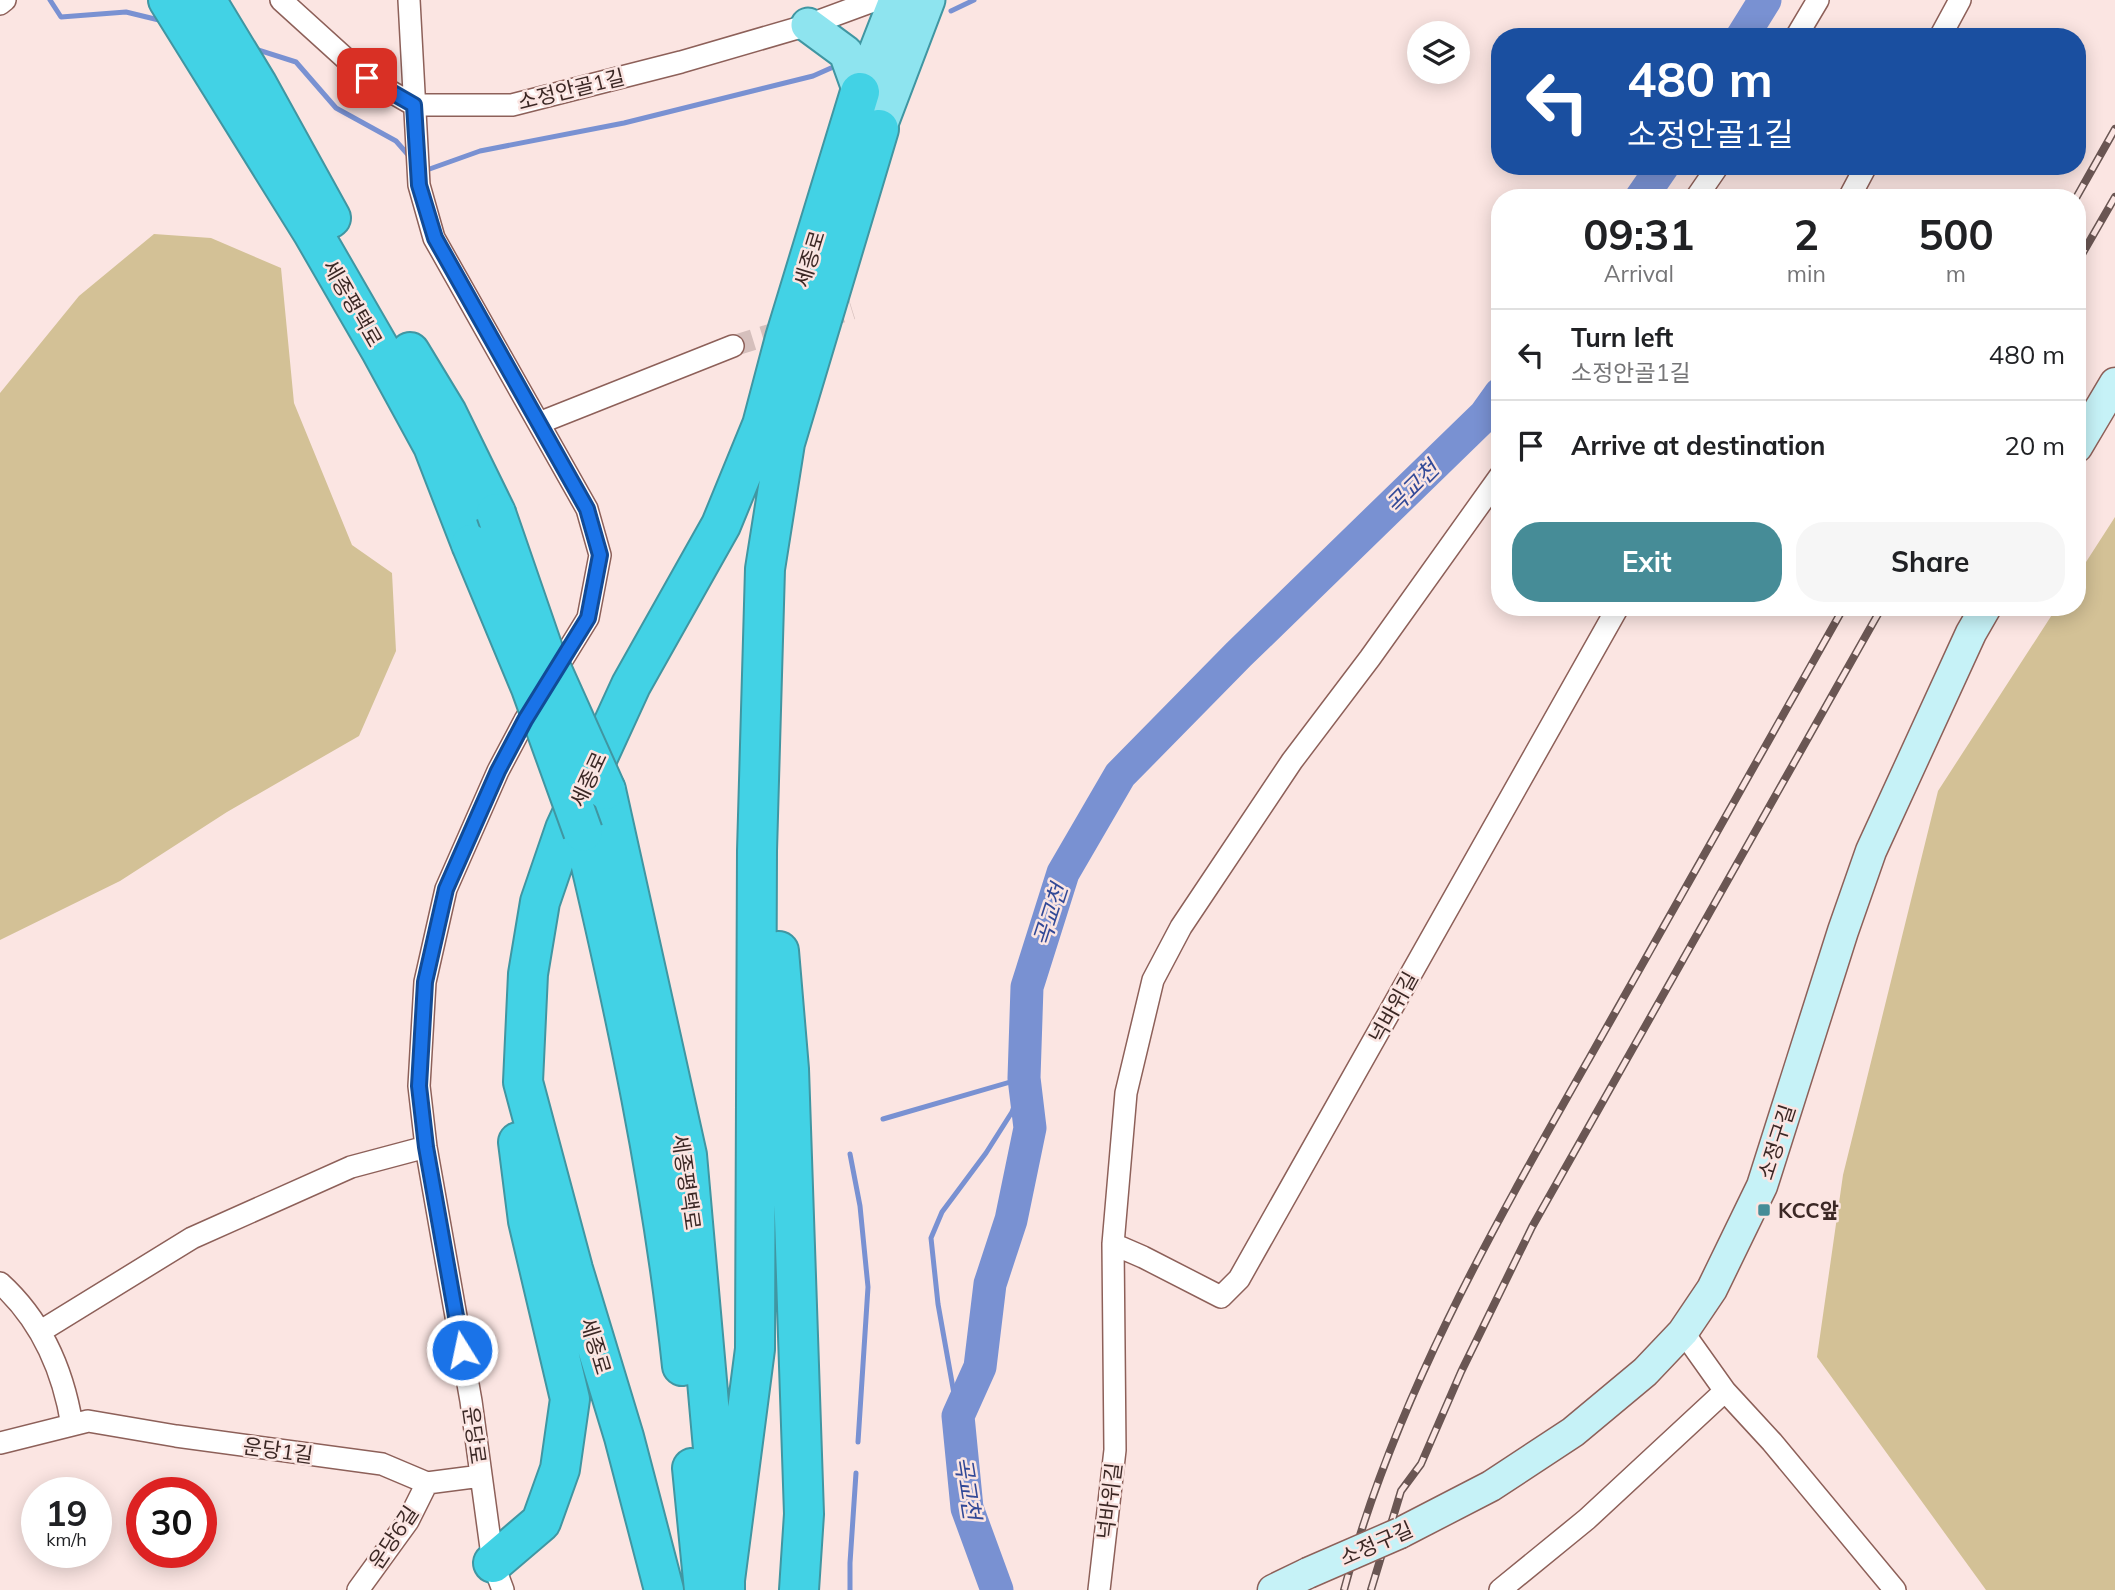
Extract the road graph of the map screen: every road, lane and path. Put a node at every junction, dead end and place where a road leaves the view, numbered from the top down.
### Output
1 (5, 0) edge
2 (168, 0) edge
3 (205, 0) edge
4 (281, 0) edge
5 (409, 0) edge
6 (876, 0) edge
7 (896, 0) edge
8 (928, 0) edge
9 (1818, 0) edge
10 (1960, 0) edge
11 (0, 4) edge
12 (808, 25) junction
13 (1801, 28) edge
14 (1945, 28) edge
15 (860, 92) junction
16 (414, 105) junction
17 (880, 129) joint
18 (733, 346) tunnel mouth
19 (2115, 383) edge
20 (539, 423) junction
21 (2086, 432) edge
22 (1491, 488) edge
23 (1613, 616) edge
24 (1981, 616) edge
25 (760, 723) junction
26 (528, 974) junction
27 (426, 1147) junction
28 (1113, 1244) junction
29 (0, 1283) edge
30 (41, 1331) junction
31 (1683, 1332) junction
32 (1725, 1391) junction
33 (72, 1425) junction
34 (0, 1443) edge
35 (481, 1476) junction
36 (427, 1483) junction
37 (498, 1576) edge
38 (718, 1587) edge
39 (358, 1590) edge
40 (664, 1590) edge
41 (800, 1590) edge
42 (1099, 1590) edge
43 (1273, 1590) edge
44 (1500, 1590) edge
45 (1895, 1590) edge

1 - 11 street
2 - 38 highway, 세종평택로, bridge
3 - 38 highway, 세종평택로, bridge
4 - 16 street, 소정안골1길
5 - 16 street, 운당로
6 - 12 street, 소정안골1길
7 - 15 main road, 세종로
8 - 17 main road, 세종로
9 - 13 street
10 - 14 street
12 - 15 main road
12 - 16 street, 소정안골1길
15 - 26 highway, 세종로
16 - 20 street, 운당로
17 - 25 highway, 세종로
18 - 20 street
19 - 21 street
20 - 27 street, 운당로
22 - 28 street, 넉바위길
23 - 28 street, 넉바위길
24 - 31 street, 소정구길
25 - 38 highway, 세종로
25 - 41 highway
26 - 37 highway
26 - 40 highway, 세종로
27 - 30 street
27 - 35 street, 운당로
28 - 42 street, 넉바위길
29 - 30 street
30 - 33 street
31 - 32 street
31 - 43 street, 소정구길, bridge
32 - 44 street
32 - 45 street
33 - 34 street, 운당1길
33 - 36 street, 운당1길
35 - 36 street
35 - 37 street, 운당로
36 - 39 street, 운당6길

